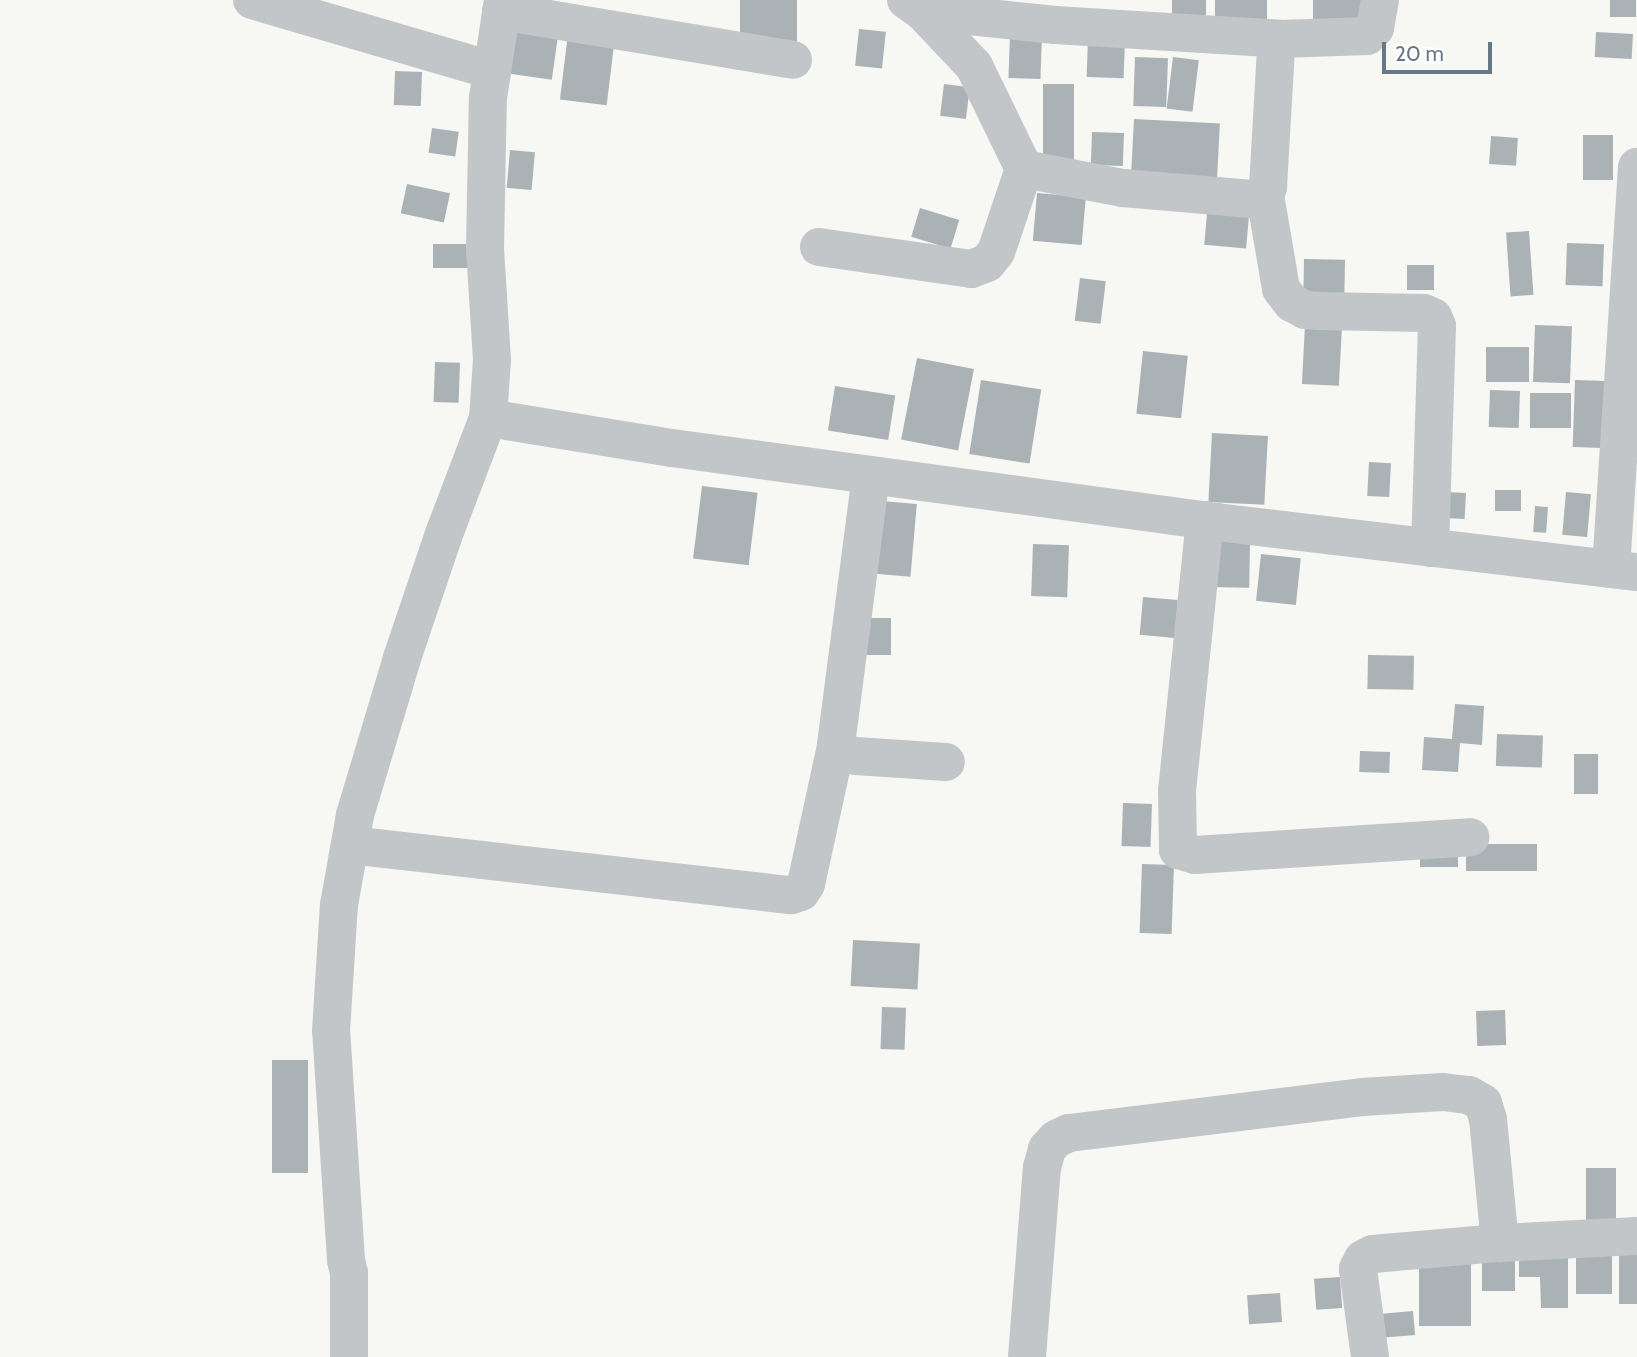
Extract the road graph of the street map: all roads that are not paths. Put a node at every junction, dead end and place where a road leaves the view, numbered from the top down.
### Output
1 (252, 0) edge
2 (1380, 0) edge
3 (502, 5) edge
4 (914, 6) edge
5 (331, 12) edge
6 (1281, 39) junction
7 (793, 60) dead end
8 (492, 69) junction
9 (1024, 169) junction
10 (1636, 183) edge
11 (1265, 195) junction
12 (819, 247) dead end
13 (488, 418) junction
14 (871, 475) junction
15 (1205, 520) junction
16 (1430, 548) junction
17 (1624, 571) edge
18 (836, 746) junction
19 (946, 762) dead end
20 (1470, 836) dead end
21 (350, 845) junction
22 (1637, 1236) edge
23 (1500, 1242) junction
24 (349, 1357) edge
25 (1027, 1357) edge
26 (1370, 1357) edge

1 - 5 street
2 - 6 street
3 - 7 street
3 - 8 street
4 - 6 street
4 - 9 street
5 - 8 street
6 - 11 street
8 - 13 street
9 - 11 street
9 - 12 street
10 - 17 street
11 - 16 street
13 - 14 street
13 - 21 street
14 - 15 street
14 - 18 street
15 - 16 street
15 - 20 street
16 - 17 street
18 - 19 street
18 - 21 street
21 - 24 street
22 - 23 street
23 - 25 street
23 - 26 street

